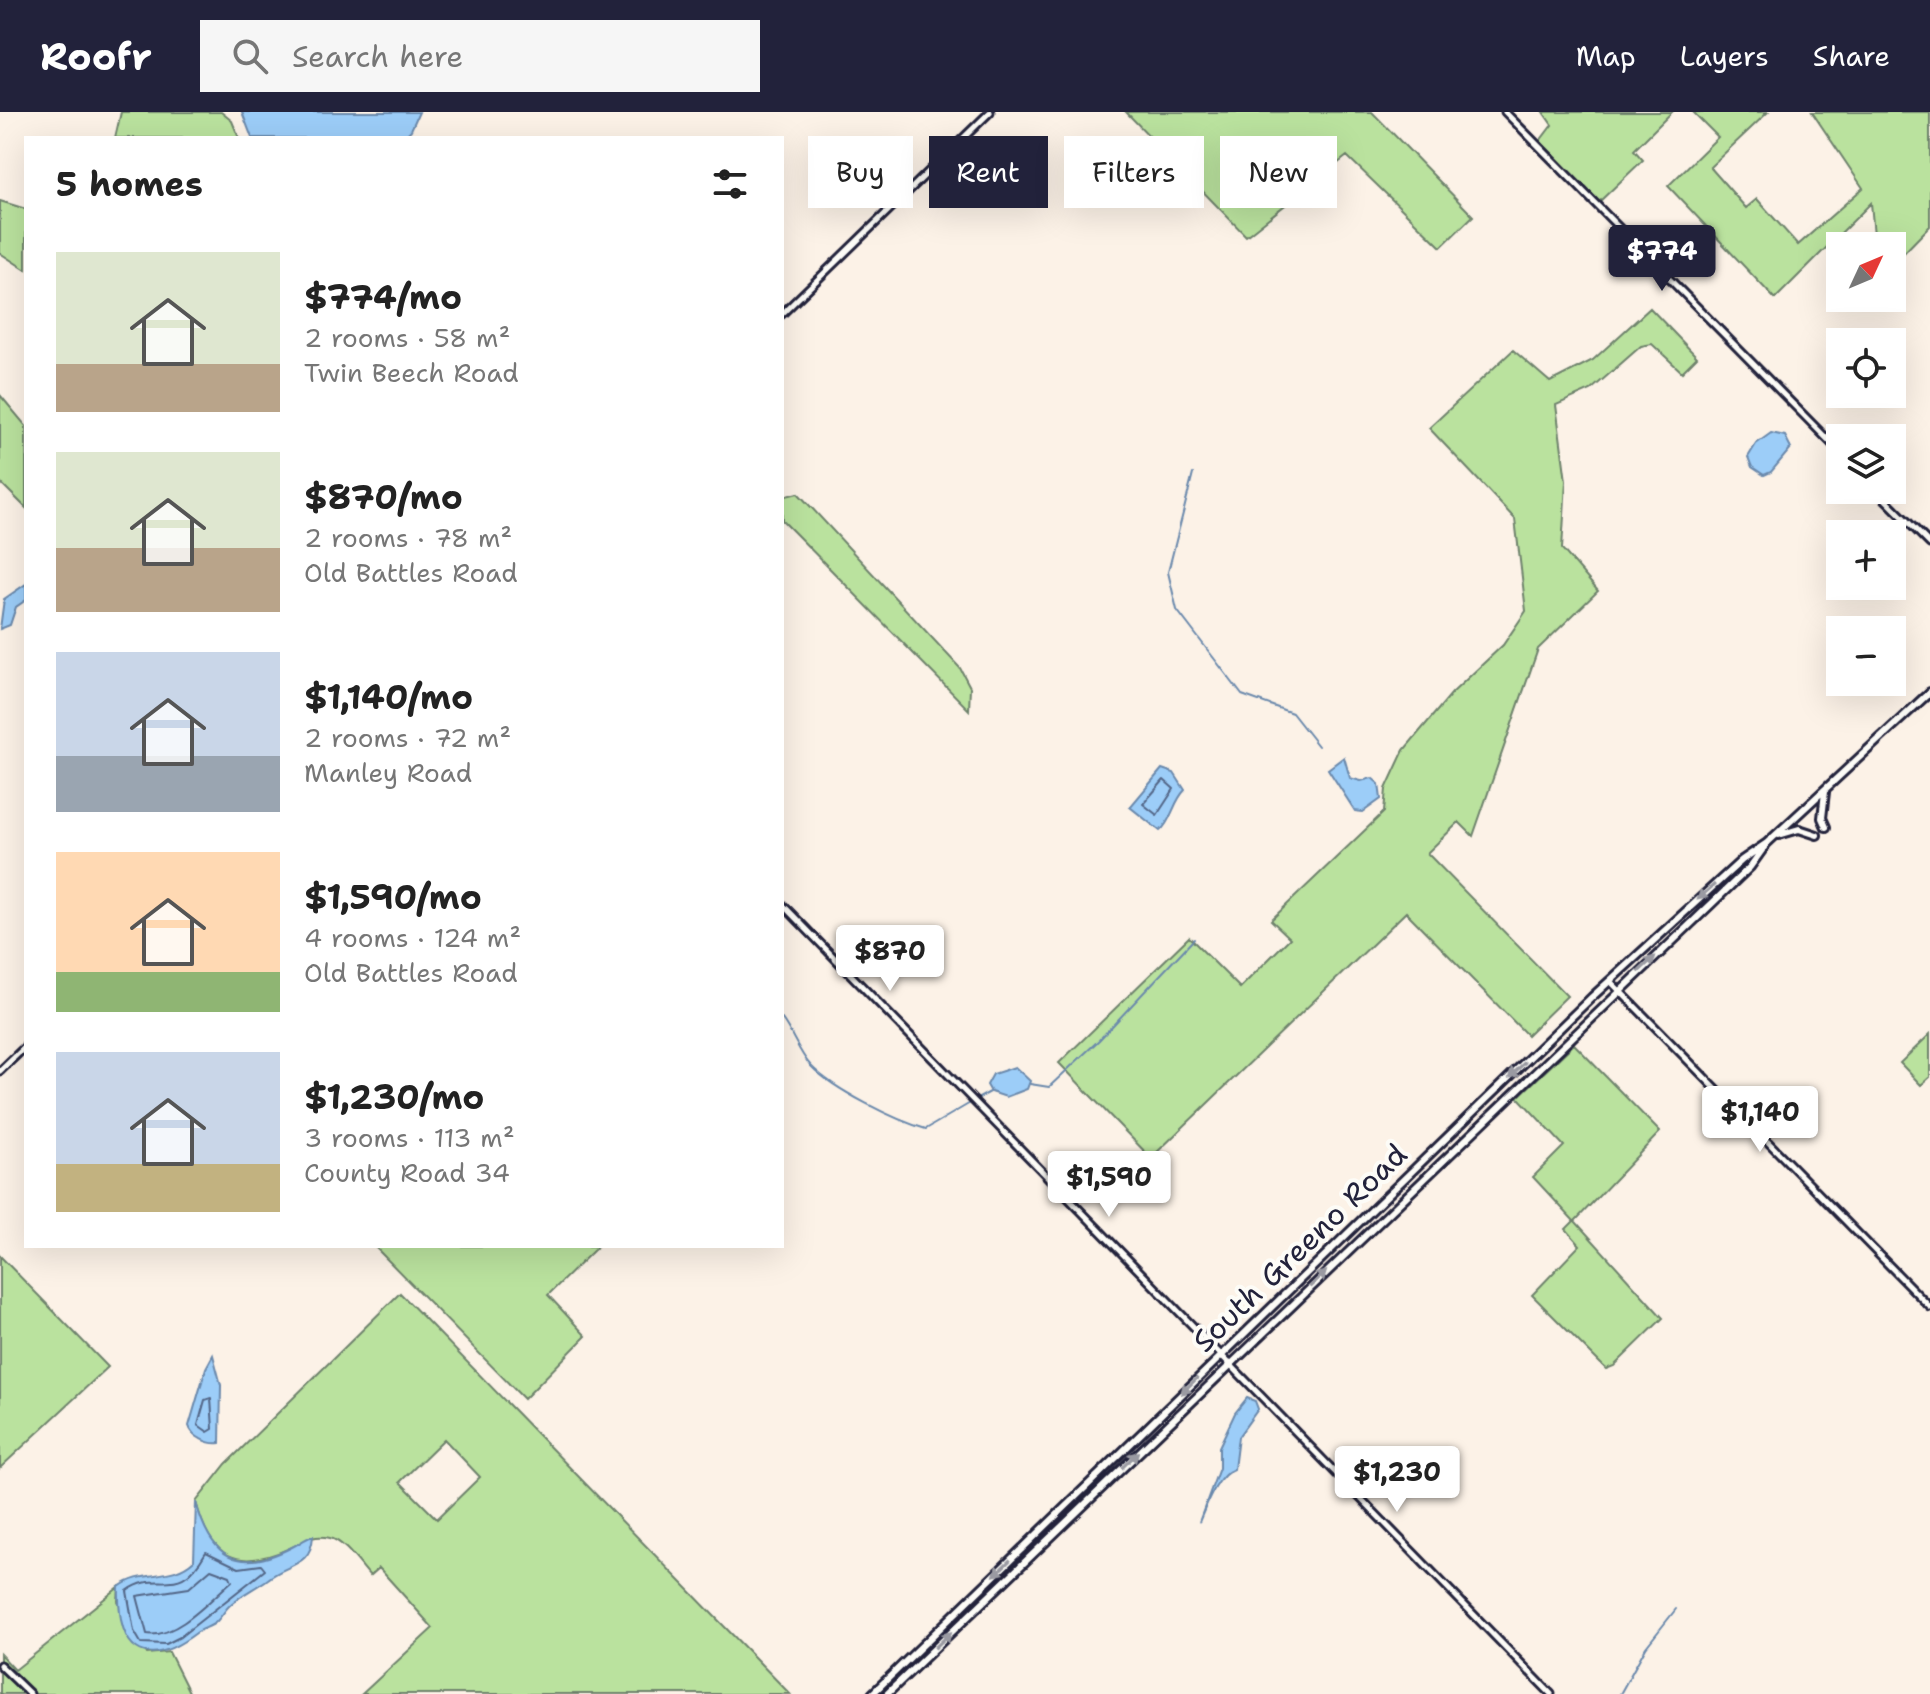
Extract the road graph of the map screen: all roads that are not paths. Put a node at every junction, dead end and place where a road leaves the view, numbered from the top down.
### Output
1 (990, 112) edge
2 (1505, 112) edge
3 (784, 312) edge
4 (1826, 438) edge
5 (1890, 504) edge
6 (1930, 544) edge
7 (1930, 692) edge
8 (1825, 789) junction
9 (1826, 827) dead end
10 (1817, 835) dead end
11 (1775, 836) junction
12 (1767, 843) junction
13 (784, 906) edge
14 (1610, 981) junction
15 (1619, 990) junction
16 (24, 1048) edge
17 (0, 1071) edge
18 (1930, 1307) edge
19 (1222, 1354) junction
20 (1230, 1362) junction
21 (0, 1665) edge
22 (30, 1694) edge
23 (872, 1694) edge
24 (887, 1694) edge
25 (1551, 1694) edge

1 - 3 street
2 - 4 street
5 - 6 street
7 - 8 main road, South Greeno Road
8 - 9 main road
8 - 11 main road, South Greeno Road
10 - 11 main road
11 - 12 main road, South Greeno Road
12 -> 14 main road, South Greeno Road
15 -> 12 main road, South Greeno Road
13 - 19 street
14 - 15 street
14 -> 19 main road, South Greeno Road
15 - 18 street
20 -> 15 main road, South Greeno Road
16 - 17 street
19 - 20 street
19 -> 23 main road, South Greeno Road
24 -> 20 main road, South Greeno Road
20 - 25 street
21 - 22 street

